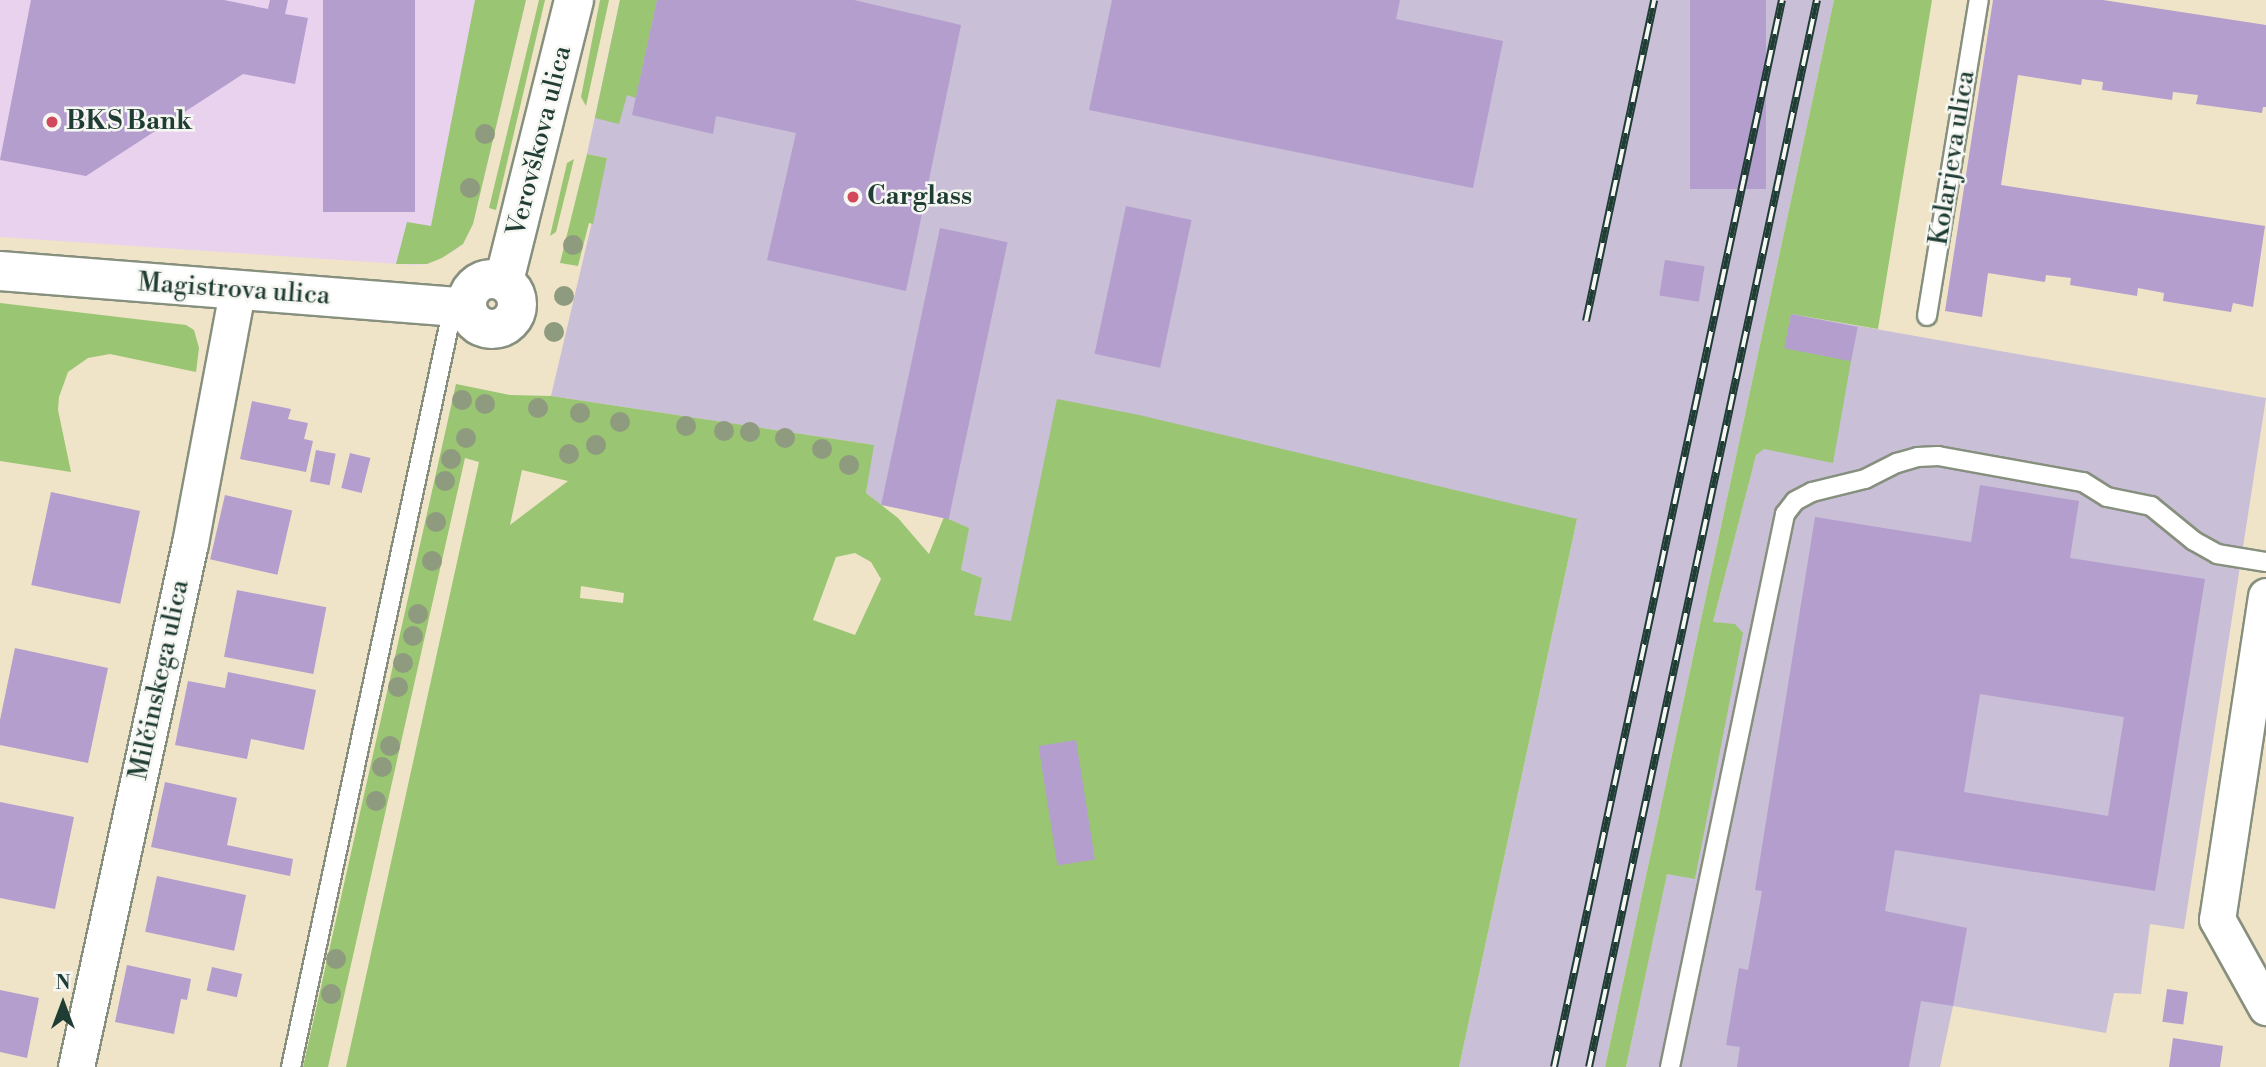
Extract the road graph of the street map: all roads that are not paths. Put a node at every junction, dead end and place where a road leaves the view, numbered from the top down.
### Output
1 (574, 0) edge
2 (1979, 0) edge
3 (0, 271) edge
4 (237, 291) junction
5 (460, 307) junction
6 (1927, 316) dead end
7 (2266, 562) edge
8 (2266, 596) edge
9 (2266, 1007) edge
10 (76, 1067) edge
11 (291, 1067) edge
12 (1670, 1067) edge

1 - 5 street, Verovškova ulica
2 - 6 lane, Kolarjeva ulica
3 - 4 street, Magistrova ulica
4 - 5 street, Magistrova ulica
4 - 10 street, Milčinskega ulica
5 - 11 lane
7 - 12 lane
8 - 9 street

